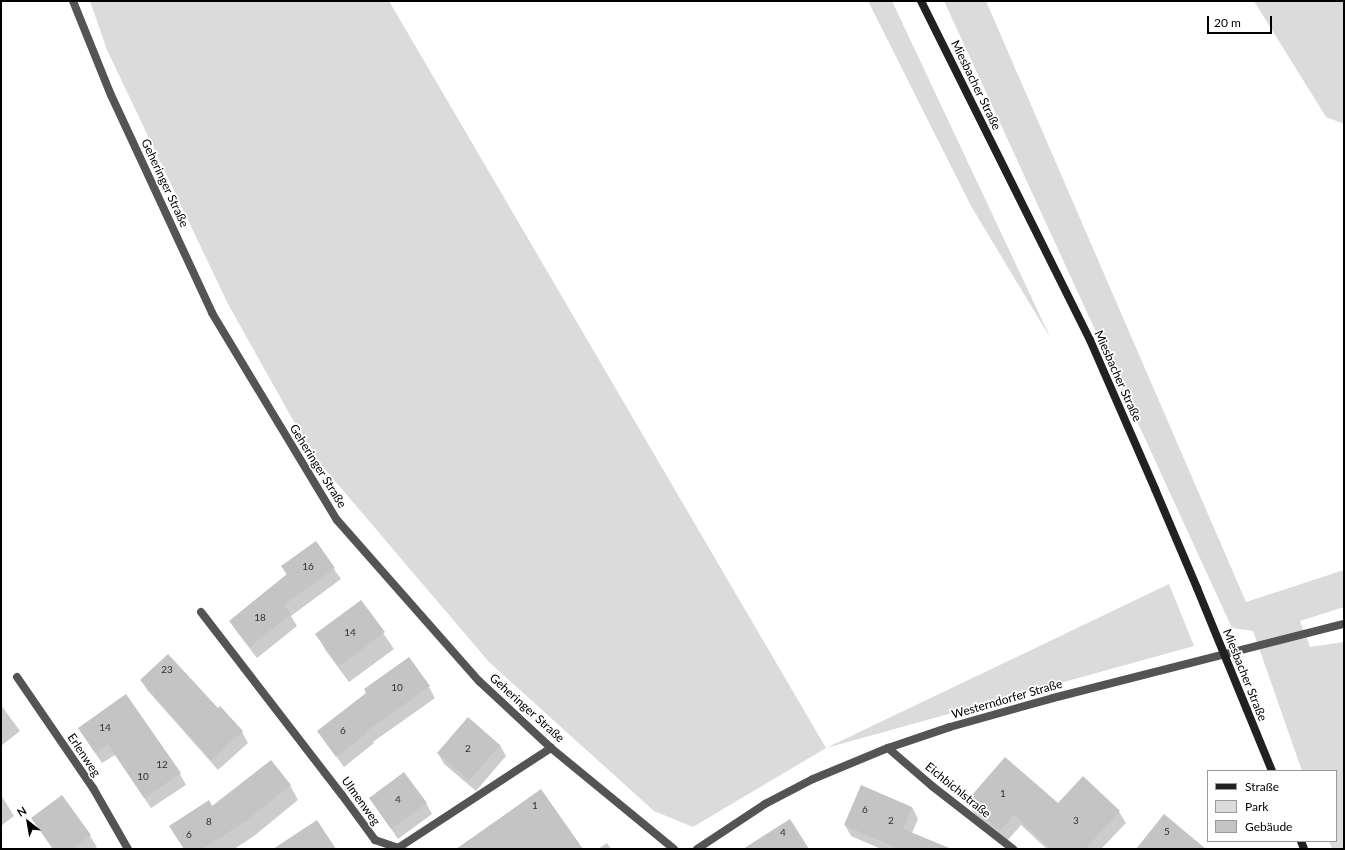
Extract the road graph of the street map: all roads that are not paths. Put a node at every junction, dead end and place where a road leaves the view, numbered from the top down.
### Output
1 (73, 1) edge
2 (921, 1) edge
3 (201, 612) dead end
4 (1344, 624) edge
5 (17, 677) dead end
6 (552, 748) junction
7 (888, 748) junction
8 (1272, 770) edge
9 (128, 849) edge
10 (674, 849) edge
11 (697, 849) edge
12 (1013, 849) edge

1 - 6 street, Geheringer Straße
2 - 8 main road, Miesbacher Straße, bridge
3 - 6 street, Ulmenweg
4 - 7 street, Westerndorfer Straße
5 - 9 street, Erlenweg
6 - 10 street, Geheringer Straße
7 - 11 street, Westerndorfer Straße
7 - 12 street, Eichbichlstraße

